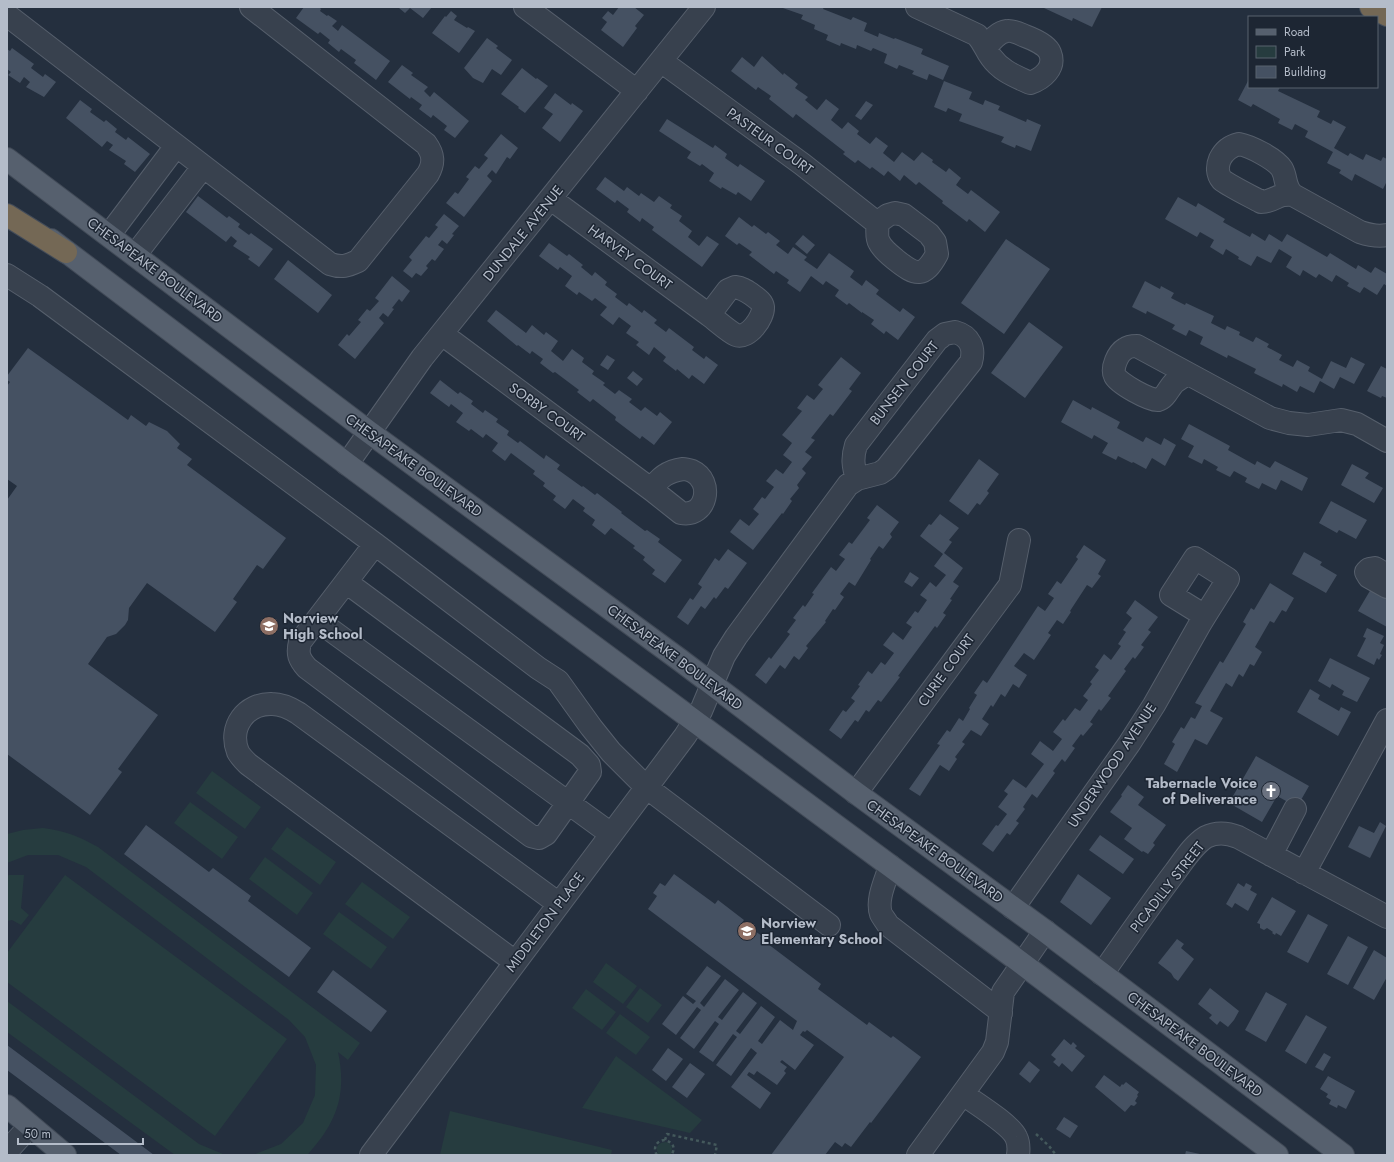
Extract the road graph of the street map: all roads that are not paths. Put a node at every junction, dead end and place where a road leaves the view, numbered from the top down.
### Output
1 (251, 7) edge
2 (525, 7) edge
3 (704, 7) edge
4 (917, 7) edge
5 (1371, 7) edge
6 (7, 15) edge
7 (1387, 15) edge
8 (986, 47) dead end
9 (661, 61) junction
10 (637, 91) junction
11 (176, 146) junction
12 (7, 158) edge
13 (203, 167) junction
14 (1293, 195) dead end
15 (551, 199) junction
16 (7, 207) edge
17 (7, 215) edge
18 (877, 224) dead end
19 (109, 235) junction
20 (1387, 235) edge
21 (66, 252) junction
22 (135, 255) junction
23 (9, 280) edge
24 (709, 315) dead end
25 (442, 334) junction
26 (1188, 374) dead end
27 (369, 432) junction
28 (1387, 441) edge
29 (347, 464) junction
30 (858, 479) junction
31 (652, 490) dead end
32 (1019, 540) dead end
33 (375, 544) junction
34 (1387, 575) edge
35 (346, 582) junction
36 (1387, 587) edge
37 (1204, 616) dead end
38 (317, 620) junction
39 (713, 685) junction
40 (1387, 720) edge
41 (694, 722) junction
42 (646, 788) junction
43 (856, 793) junction
44 (569, 803) junction
45 (1295, 809) dead end
46 (611, 834) junction
47 (1271, 855) junction
48 (890, 866) junction
49 (1304, 873) junction
50 (559, 904) junction
51 (1013, 908) junction
52 (1387, 917) edge
53 (829, 925) dead end
54 (1045, 931) junction
55 (515, 962) junction
56 (1023, 964) junction
57 (1102, 974) junction
58 (1001, 1013) junction
59 (963, 1094) junction
60 (7, 1106) edge
61 (30, 1126) junction
62 (7, 1151) edge
63 (1271, 1153) edge
64 (65, 1155) edge
65 (371, 1155) edge
66 (918, 1155) edge
67 (1018, 1155) edge
68 (1344, 1155) edge

1 - 13 street
2 - 10 street
3 - 9 street, DUNDALE AVENUE
4 - 8 street
5 - 7 highway
6 - 11 street
9 - 10 street, DUNDALE AVENUE
9 - 18 street, PASTEUR COURT
10 - 15 street, DUNDALE AVENUE
11 - 13 street
11 - 19 street
12 - 19 main road, CHESAPEAKE BOULEVARD
13 - 22 street
14 - 20 street
15 - 24 street, HARVEY COURT
15 - 25 street, DUNDALE AVENUE
16 - 21 main road
17 - 21 highway
19 - 22 main road, CHESAPEAKE BOULEVARD
21 - 29 main road
22 - 27 main road, CHESAPEAKE BOULEVARD
23 - 33 street
25 - 27 street, DUNDALE AVENUE
25 - 31 street, SORBY COURT
26 - 28 street
27 - 29 street, DUNDALE AVENUE
27 - 39 main road, CHESAPEAKE BOULEVARD
29 - 41 main road
30 - 30 street, BUNSEN COURT
30 - 39 street, BUNSEN COURT
32 - 43 street, CURIE COURT
33 - 35 street
33 - 42 street
34 - 36 street
35 - 38 street
35 - 44 street
37 - 51 street, UNDERWOOD AVENUE
38 - 44 street
38 - 44 street
39 - 41 street, MIDDLETON PLACE
39 - 43 main road, CHESAPEAKE BOULEVARD
40 - 49 street
41 - 42 street, MIDDLETON PLACE
41 - 48 main road
42 - 46 street, MIDDLETON PLACE
42 - 53 street
43 - 51 main road, CHESAPEAKE BOULEVARD
44 - 46 street
45 - 47 street
46 - 50 street, MIDDLETON PLACE
47 - 49 street, PICADILLY STREET
47 - 57 street, PICADILLY STREET
48 - 56 main road
48 - 58 street
49 - 52 street, PICADILLY STREET
50 - 55 street, MIDDLETON PLACE
50 - 55 street
51 - 54 main road, CHESAPEAKE BOULEVARD
54 - 56 street
54 - 57 main road, CHESAPEAKE BOULEVARD
55 - 65 street, MIDDLETON PLACE
56 - 58 street
56 - 63 main road
57 - 68 main road, CHESAPEAKE BOULEVARD
58 - 59 street
59 - 66 street
59 - 67 street
60 - 61 main road
61 - 62 street
61 - 64 main road

